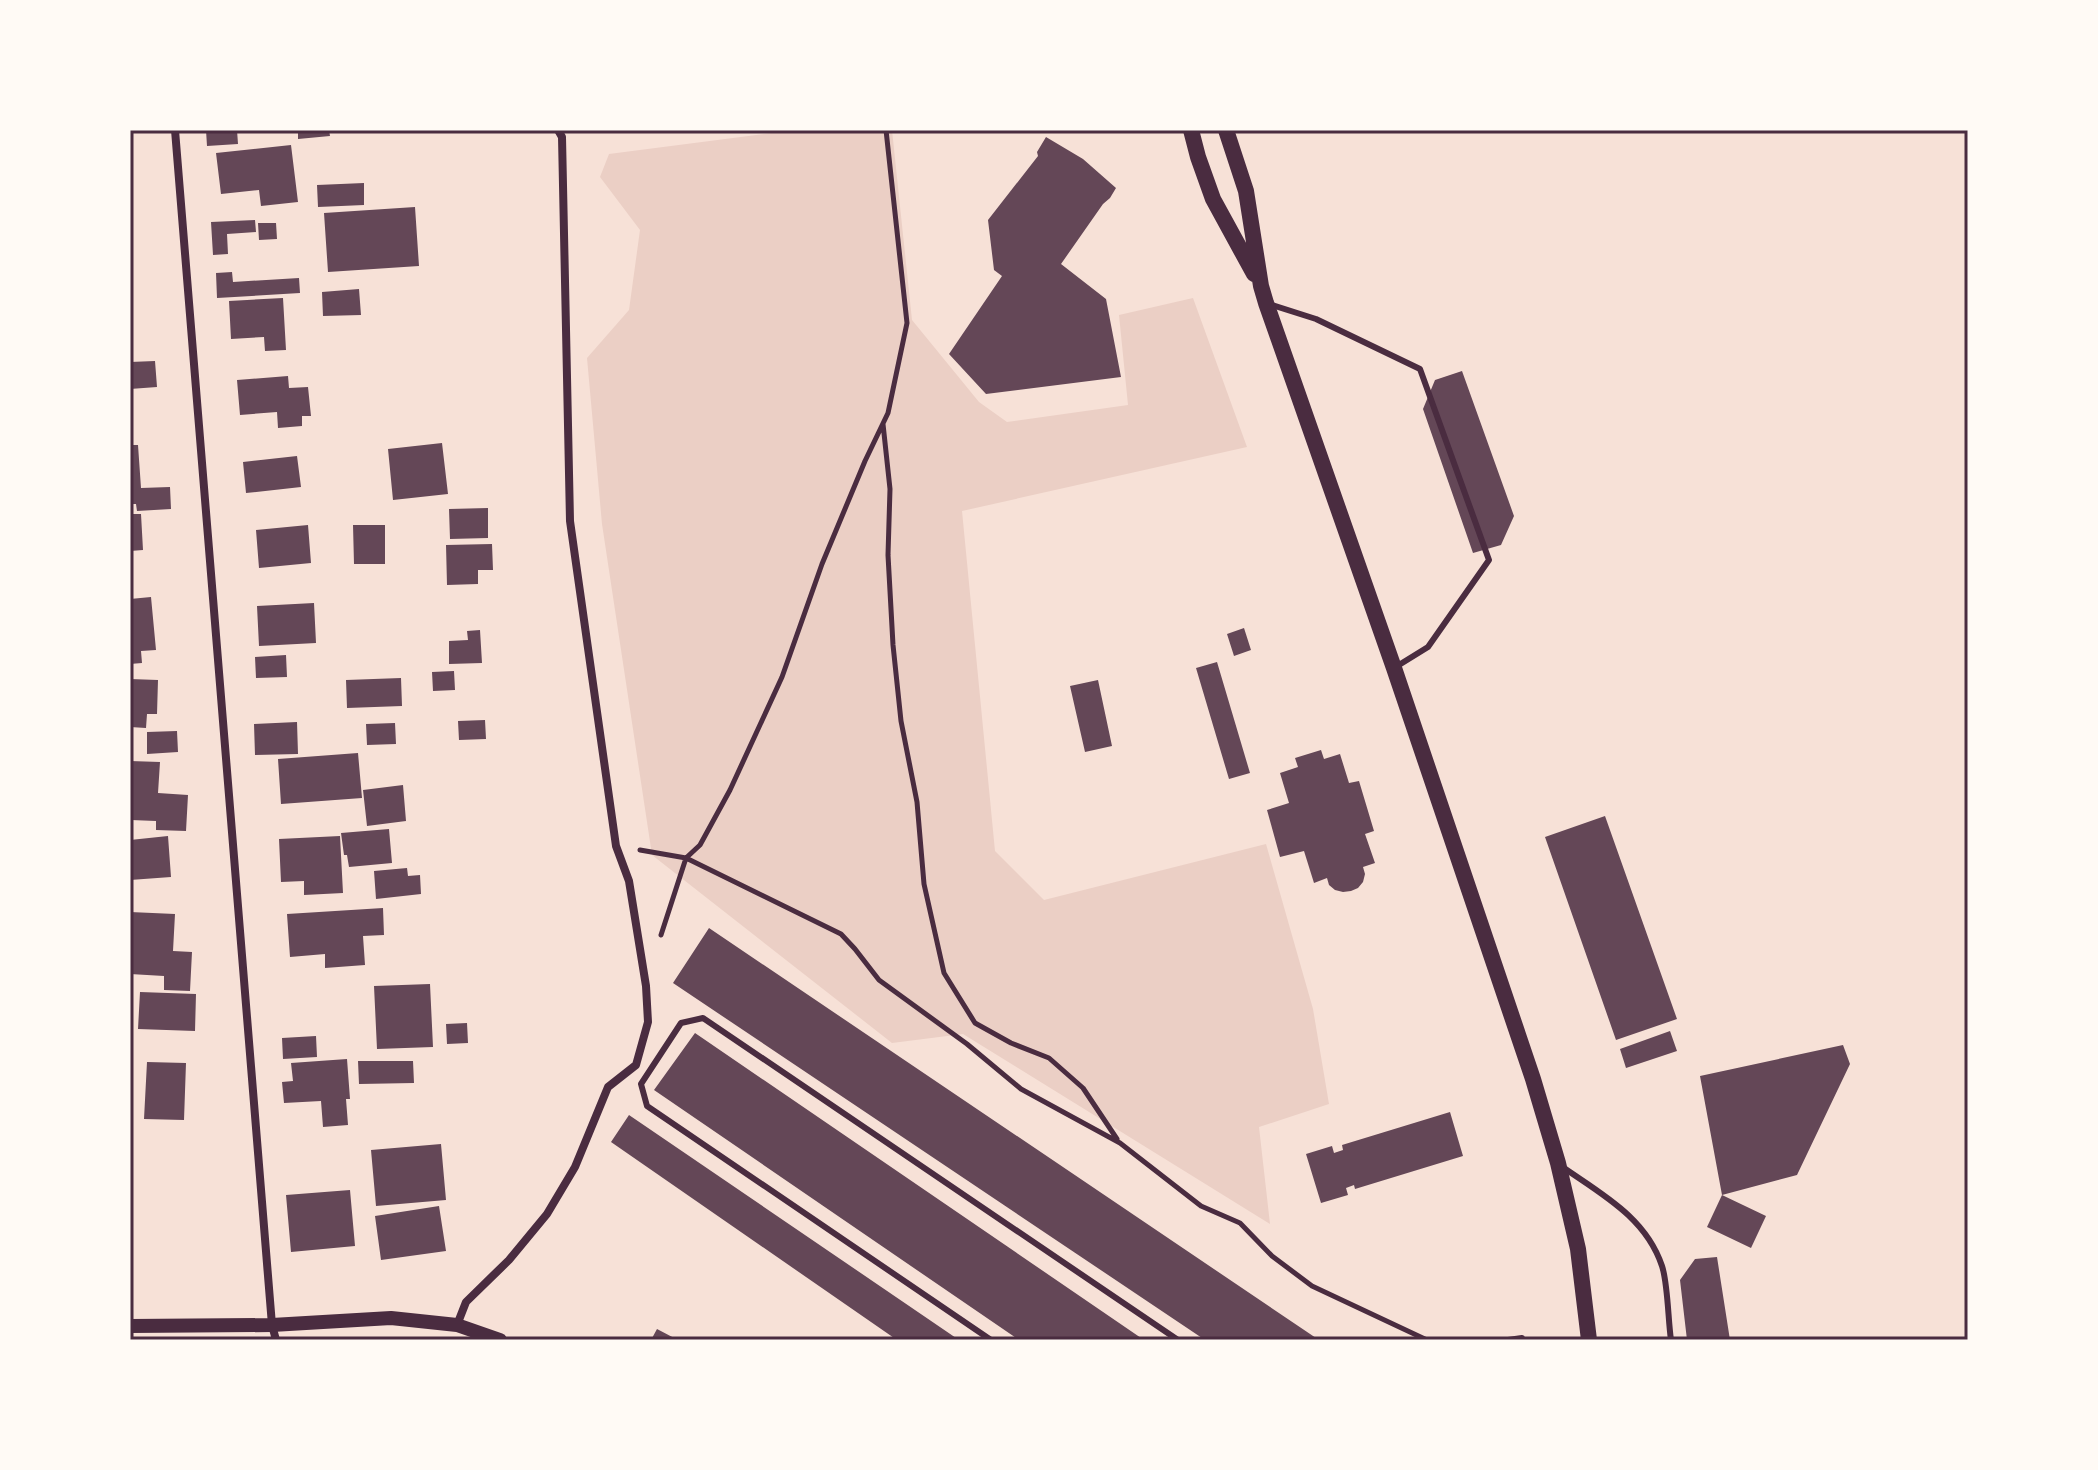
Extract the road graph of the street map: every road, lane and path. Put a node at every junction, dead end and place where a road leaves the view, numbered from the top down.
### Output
1 (175, 130) edge
2 (558, 130) edge
3 (886, 130) edge
4 (1191, 130) edge
5 (1226, 130) edge
6 (1261, 286) junction
7 (1266, 303) junction
8 (883, 423) junction
9 (1394, 668) junction
10 (616, 846) junction
11 (686, 858) junction
12 (660, 941) dead end
13 (1120, 1143) junction
14 (1558, 1163) junction
15 (457, 1325) junction
16 (130, 1326) edge
17 (274, 1333) edge
18 (1522, 1338) dead end
19 (500, 1340) edge
20 (991, 1340) edge
21 (1178, 1340) edge
22 (1427, 1340) edge
23 (1508, 1340) edge
24 (1589, 1340) edge
25 (1671, 1340) edge

1 - 17 street
2 - 10 street
3 - 8 path
4 - 6 main road
5 - 6 main road
6 - 7 main road
7 - 9 main road
7 - 9 lane
8 - 11 path
8 - 13 path
9 - 14 main road
10 - 11 path
10 - 15 street
11 - 12 path
11 - 13 path
13 - 22 path
14 - 24 main road
14 - 25 lane
15 - 17 street
15 - 19 street
16 - 17 street
18 - 23 lane
20 - 21 lane

